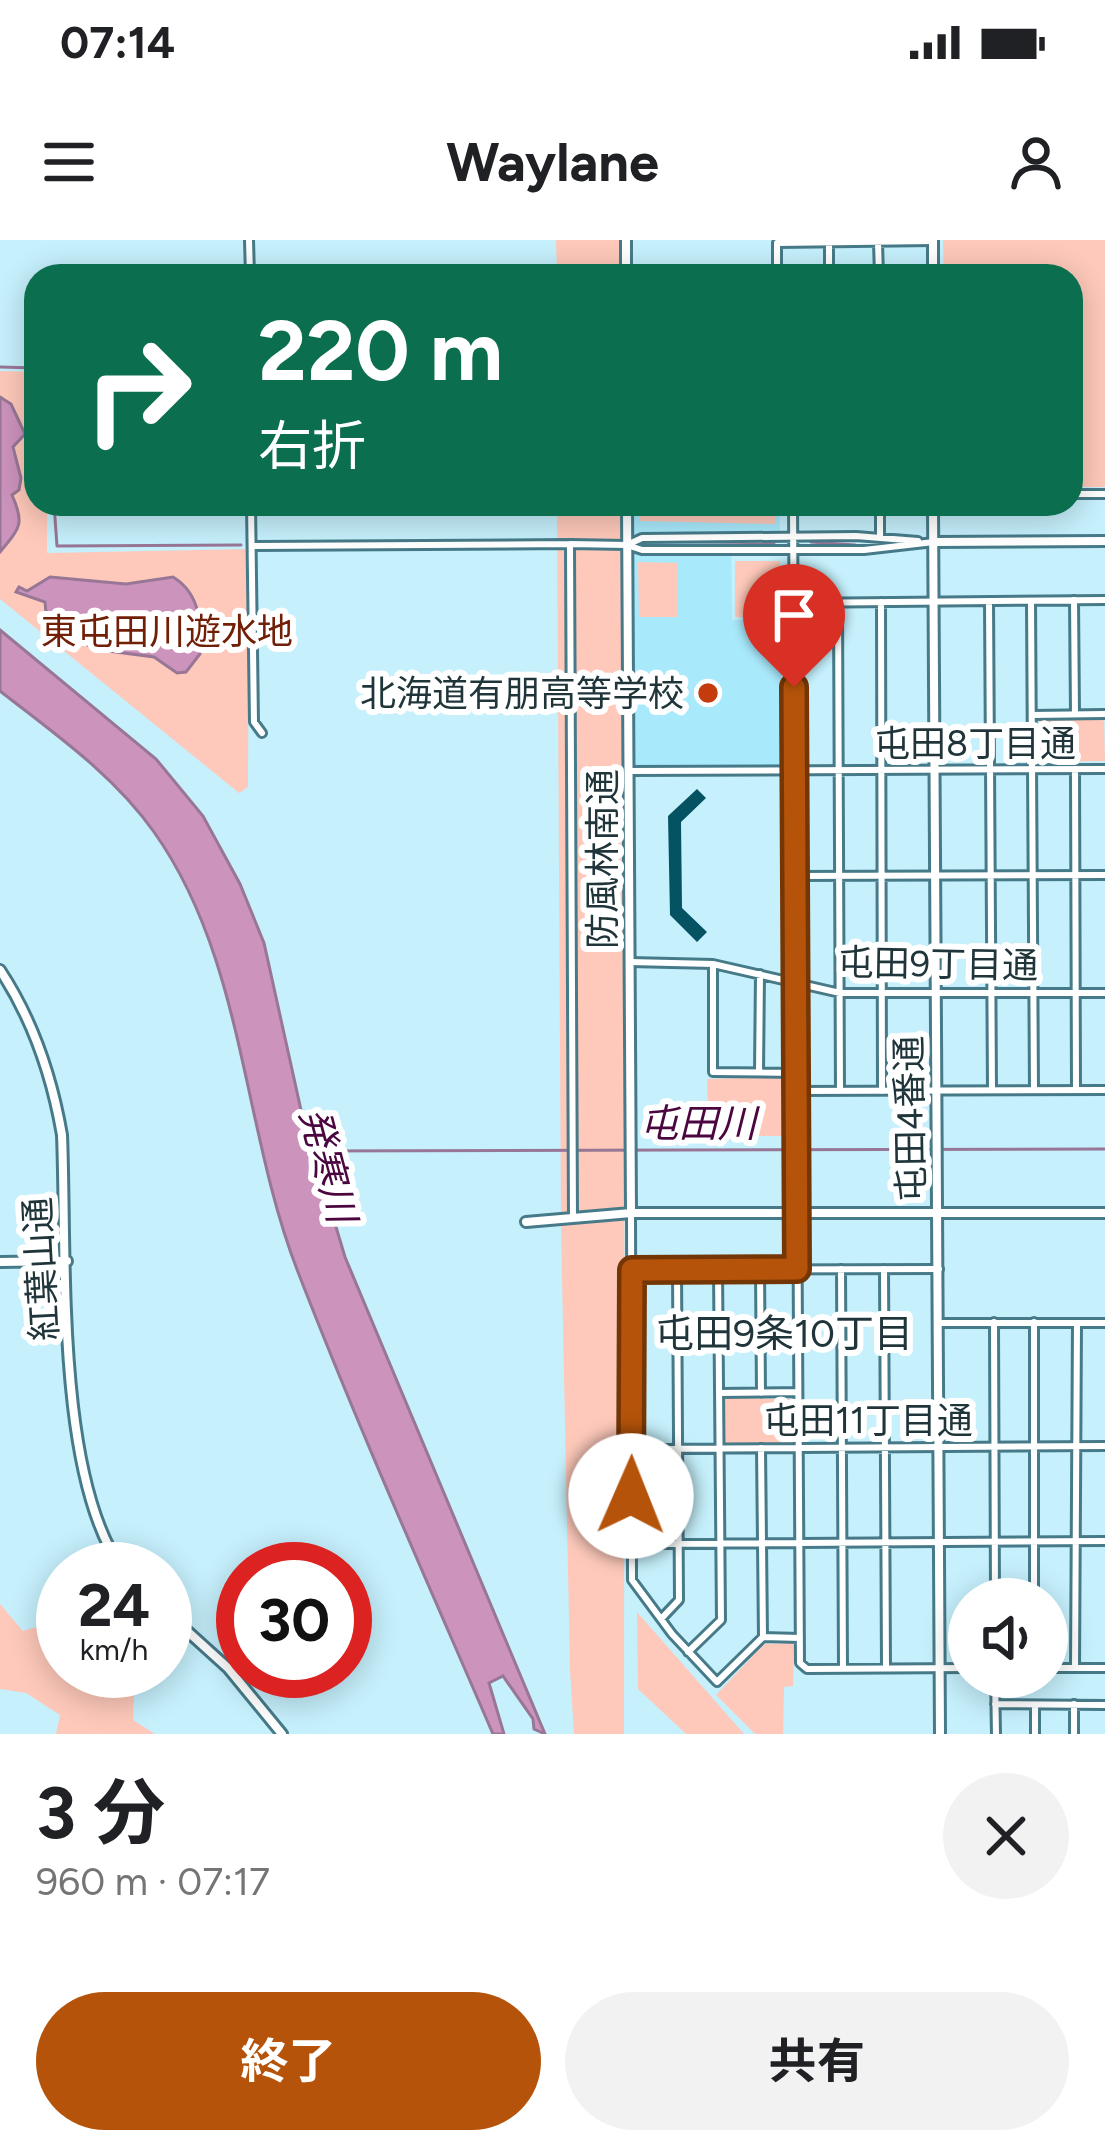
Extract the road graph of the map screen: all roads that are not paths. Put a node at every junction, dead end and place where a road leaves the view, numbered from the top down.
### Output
1 (777, 241) edge
2 (933, 241) edge
3 (829, 242) edge
4 (878, 242) edge
5 (251, 516) edge
6 (628, 516) edge
7 (793, 516) edge
8 (880, 516) edge
9 (934, 516) edge
10 (793, 536) junction
11 (880, 537) junction
12 (934, 542) junction
13 (1105, 542) edge
14 (570, 544) junction
15 (627, 544) junction
16 (252, 546) junction
17 (793, 550) junction
18 (1074, 600) junction
19 (1105, 600) edge
20 (989, 601) junction
21 (1031, 601) junction
22 (881, 602) junction
23 (934, 602) junction
24 (794, 603) junction
25 (838, 603) junction
26 (1075, 714) junction
27 (1105, 714) edge
28 (1032, 715) junction
29 (262, 733) dead end
30 (1105, 769) edge
31 (794, 770) junction
32 (839, 770) junction
33 (882, 770) junction
34 (935, 770) junction
35 (990, 770) junction
36 (1032, 770) junction
37 (1075, 770) junction
38 (629, 771) junction
39 (991, 875) junction
40 (1075, 875) junction
41 (1105, 875) edge
42 (795, 876) junction
43 (840, 876) junction
44 (882, 876) junction
45 (935, 876) junction
46 (1033, 876) junction
47 (630, 962) junction
48 (712, 964) junction
49 (0, 970) edge
50 (760, 974) junction
51 (796, 985) junction
52 (840, 993) junction
53 (991, 993) junction
54 (1033, 993) junction
55 (1076, 993) junction
56 (1105, 993) edge
57 (936, 994) junction
58 (883, 995) junction
59 (759, 1073) junction
60 (796, 1073) junction
61 (937, 1090) junction
62 (992, 1090) junction
63 (1034, 1090) junction
64 (1076, 1090) junction
65 (1105, 1090) edge
66 (796, 1091) junction
67 (840, 1091) junction
68 (883, 1091) junction
69 (938, 1213) junction
70 (1105, 1213) edge
71 (631, 1214) junction
72 (797, 1214) junction
73 (572, 1218) junction
74 (526, 1222) dead end
75 (68, 1261) junction
76 (0, 1262) edge
77 (939, 1268) junction
78 (760, 1269) junction
79 (797, 1269) junction
80 (841, 1269) junction
81 (884, 1269) junction
82 (632, 1270) junction
83 (677, 1270) junction
84 (718, 1270) junction
85 (994, 1322) junction
86 (1034, 1322) junction
87 (939, 1323) junction
88 (1077, 1323) junction
89 (1105, 1323) edge
90 (798, 1392) junction
91 (719, 1393) junction
92 (760, 1393) junction
93 (994, 1446) junction
94 (1035, 1446) junction
95 (1105, 1446) edge
96 (885, 1447) junction
97 (940, 1447) junction
98 (1076, 1447) junction
99 (761, 1448) junction
100 (798, 1448) junction
101 (842, 1448) junction
102 (632, 1449) junction
103 (678, 1449) junction
104 (720, 1449) junction
105 (1034, 1541) junction
106 (1076, 1541) junction
107 (1105, 1541) edge
108 (107, 1542) edge
109 (885, 1542) junction
110 (939, 1542) junction
111 (994, 1542) junction
112 (679, 1543) junction
113 (720, 1543) junction
114 (762, 1543) junction
115 (799, 1543) junction
116 (843, 1543) junction
117 (632, 1544) junction
118 (995, 1578) edge
119 (1034, 1578) edge
120 (661, 1619) junction
121 (192, 1635) edge
122 (763, 1637) junction
123 (800, 1638) junction
124 (688, 1652) junction
125 (1068, 1668) edge
126 (1075, 1668) junction
127 (1105, 1668) edge
128 (843, 1669) junction
129 (886, 1669) junction
130 (940, 1669) junction
131 (948, 1669) edge
132 (995, 1698) edge
133 (995, 1704) junction
134 (1074, 1704) junction
135 (1034, 1705) junction
136 (1105, 1705) edge
137 (282, 1734) edge
138 (940, 1734) edge
139 (996, 1734) edge
140 (1035, 1734) edge
141 (1074, 1734) edge

1 - 3 street
2 - 4 street
3 - 4 street
5 - 16 street
6 - 15 street, 防風林南通
7 - 10 street
8 - 11 street
9 - 12 street, 屯田4番通
10 - 11 street
10 - 15 street
10 - 17 street
11 - 12 street
12 - 13 street
12 - 17 street
12 - 23 street, 屯田4番通
14 - 15 street
14 - 16 street
14 - 73 street
15 - 17 street
15 - 38 street, 防風林南通
16 - 29 street
17 - 24 street
18 - 19 street
18 - 21 street
18 - 26 street
20 - 21 street
20 - 23 street
20 - 35 street
21 - 28 street
22 - 23 street
22 - 25 street
22 - 33 street
23 - 34 street, 屯田4番通
24 - 25 street
24 - 31 street
25 - 32 street
26 - 27 street
26 - 28 street
28 - 36 street
30 - 37 street, 屯田8丁目通
31 - 32 street, 屯田8丁目通
31 - 38 street, 屯田8丁目通
31 - 42 street
32 - 33 street, 屯田8丁目通
32 - 43 street
33 - 34 street, 屯田8丁目通
33 - 44 street
34 - 35 street, 屯田8丁目通
34 - 45 street, 屯田4番通
35 - 36 street, 屯田8丁目通
35 - 39 street
36 - 37 street, 屯田8丁目通
36 - 46 street
37 - 40 street
38 - 47 street, 防風林南通
39 - 45 street
39 - 46 street
39 - 53 street
40 - 41 street
40 - 46 street
40 - 55 street
42 - 43 street
42 - 51 street
43 - 44 street
43 - 52 street
44 - 45 street
44 - 58 street
45 - 57 street, 屯田4番通
46 - 54 street
47 - 48 street, 屯田9丁目通
47 - 71 street, 防風林南通
48 - 50 street, 屯田9丁目通
48 - 59 street
49 - 75 street, 紅葉山通
50 - 51 street, 屯田9丁目通
50 - 59 street
51 - 52 street, 屯田9丁目通
51 - 60 street
52 - 58 street, 屯田9丁目通
52 - 67 street
53 - 54 street, 屯田9丁目通
53 - 57 street, 屯田9丁目通
53 - 62 street
54 - 55 street, 屯田9丁目通
54 - 63 street
55 - 56 street, 屯田9丁目通
55 - 64 street
57 - 58 street, 屯田9丁目通
57 - 61 street, 屯田4番通
58 - 68 street
59 - 60 street
60 - 66 street
61 - 62 street
61 - 68 street
61 - 69 street, 屯田4番通
62 - 63 street
63 - 64 street
64 - 65 street
66 - 67 street
66 - 72 street
67 - 68 street
69 - 70 street
69 - 72 street
69 - 77 street, 屯田4番通
71 - 72 street
71 - 73 street
71 - 82 street
72 - 79 street
73 - 74 street
75 - 76 street
75 - 108 street, 紅葉山通
77 - 81 street
77 - 87 street, 屯田4番通
78 - 79 street
78 - 84 street
78 - 92 street
79 - 80 street
79 - 90 street
80 - 81 street
80 - 101 street
81 - 96 street
82 - 83 street
82 - 102 street
83 - 84 street
83 - 103 street
84 - 91 street
85 - 86 street
85 - 87 street
85 - 93 street
86 - 88 street
86 - 94 street
87 - 97 street, 屯田4番通
88 - 89 street
88 - 98 street
90 - 92 street
90 - 100 street
91 - 92 street
91 - 104 street
93 - 94 street, 屯田11丁目通
93 - 97 street, 屯田11丁目通
93 - 111 street
94 - 98 street, 屯田11丁目通
94 - 105 street
95 - 98 street, 屯田11丁目通
96 - 97 street, 屯田11丁目通
96 - 101 street, 屯田11丁目通
96 - 109 street
97 - 110 street, 屯田4番通
98 - 106 street
99 - 100 street, 屯田11丁目通
99 - 104 street, 屯田11丁目通
99 - 114 street
100 - 101 street, 屯田11丁目通
100 - 115 street
101 - 116 street
102 - 103 street, 屯田11丁目通
102 - 117 street
103 - 104 street, 屯田11丁目通
103 - 112 street
104 - 113 street
105 - 106 street
105 - 111 street
105 - 119 street
106 - 107 street
106 - 126 street
109 - 110 street
109 - 116 street
109 - 129 street
110 - 111 street
110 - 130 street, 屯田4番通
111 - 118 street
112 - 113 street
112 - 117 street
112 - 120 street
113 - 114 street
113 - 124 street
114 - 115 street
114 - 122 street
115 - 116 street
115 - 123 street
116 - 128 street
117 - 120 street
120 - 124 street
121 - 137 street
122 - 123 street
122 - 124 street
123 - 128 street
125 - 126 street
126 - 127 street
128 - 129 street
129 - 130 street
130 - 131 street
130 - 138 street, 屯田4番通
132 - 133 street
133 - 135 street
133 - 139 street
134 - 135 street
134 - 136 street
134 - 141 street
135 - 140 street

